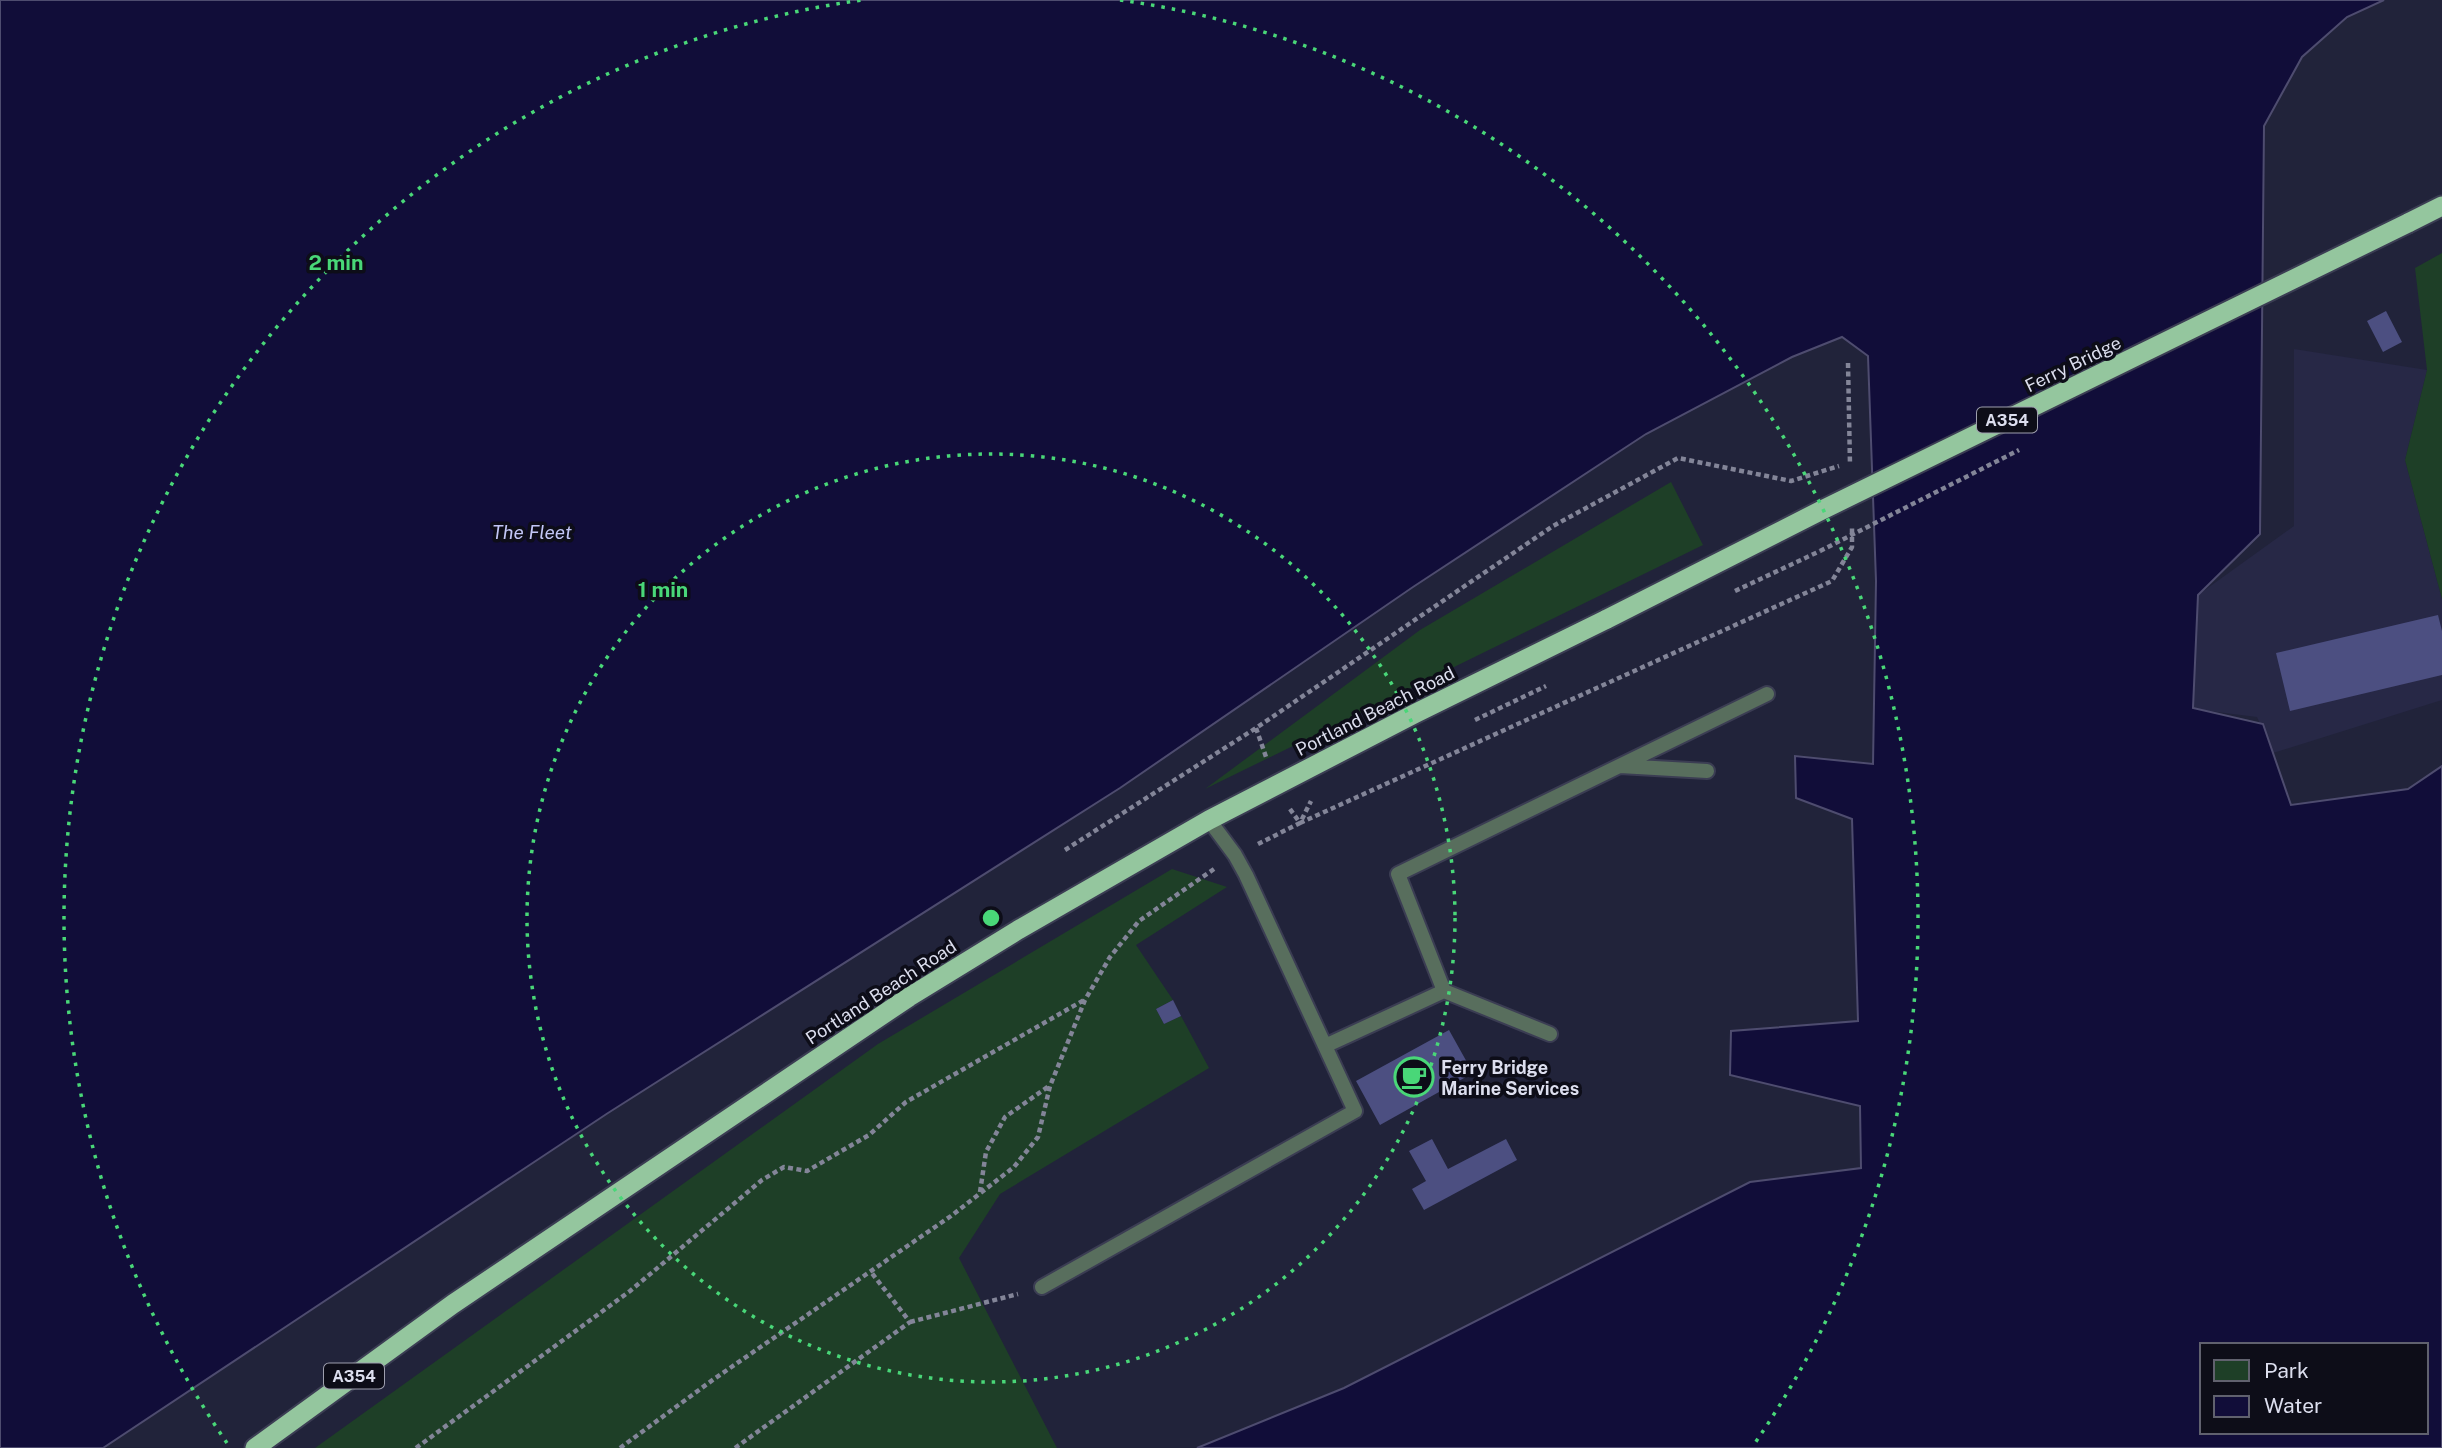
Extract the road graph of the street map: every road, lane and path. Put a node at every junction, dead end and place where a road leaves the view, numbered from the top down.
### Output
1 (2442, 206) edge
2 (1848, 363) dead end
3 (1840, 466) dead end
4 (1850, 468) dead end
5 (1852, 520) dead end
6 (1820, 551) dead end
7 (1728, 594) dead end
8 (1607, 619) joint
9 (1553, 682) dead end
10 (1767, 694) dead end
11 (1469, 723) dead end
12 (1619, 766) junction
13 (1707, 771) dead end
14 (1314, 795) dead end
15 (1209, 820) junction
16 (1300, 823) junction
17 (1065, 850) dead end
18 (1235, 855) junction
19 (1444, 990) junction
20 (1085, 1000) junction
21 (1550, 1034) dead end
22 (1325, 1046) junction
23 (1050, 1086) junction
24 (980, 1194) junction
25 (871, 1272) junction
26 (1042, 1287) joint
27 (910, 1322) junction
28 (255, 1448) edge
29 (415, 1448) edge
30 (620, 1448) edge
31 (735, 1448) edge

1 - 8 highway, Ferry Bridge / A354, bridge
2 - 4 path
3 - 17 path
5 - 16 path
6 - 7 path
8 - 15 highway, Portland Beach Road / A354
9 - 11 path
10 - 12 lane
12 - 13 lane
12 - 19 lane
14 - 16 path
15 - 18 lane
15 - 28 highway, Portland Beach Road / A354
16 - 18 path
18 - 20 path
18 - 22 lane
19 - 21 lane
19 - 22 lane
20 - 23 path
20 - 29 path
22 - 26 lane
23 - 24 path
23 - 24 path
24 - 25 path
25 - 27 path
25 - 30 path
26 - 27 path
27 - 31 path

